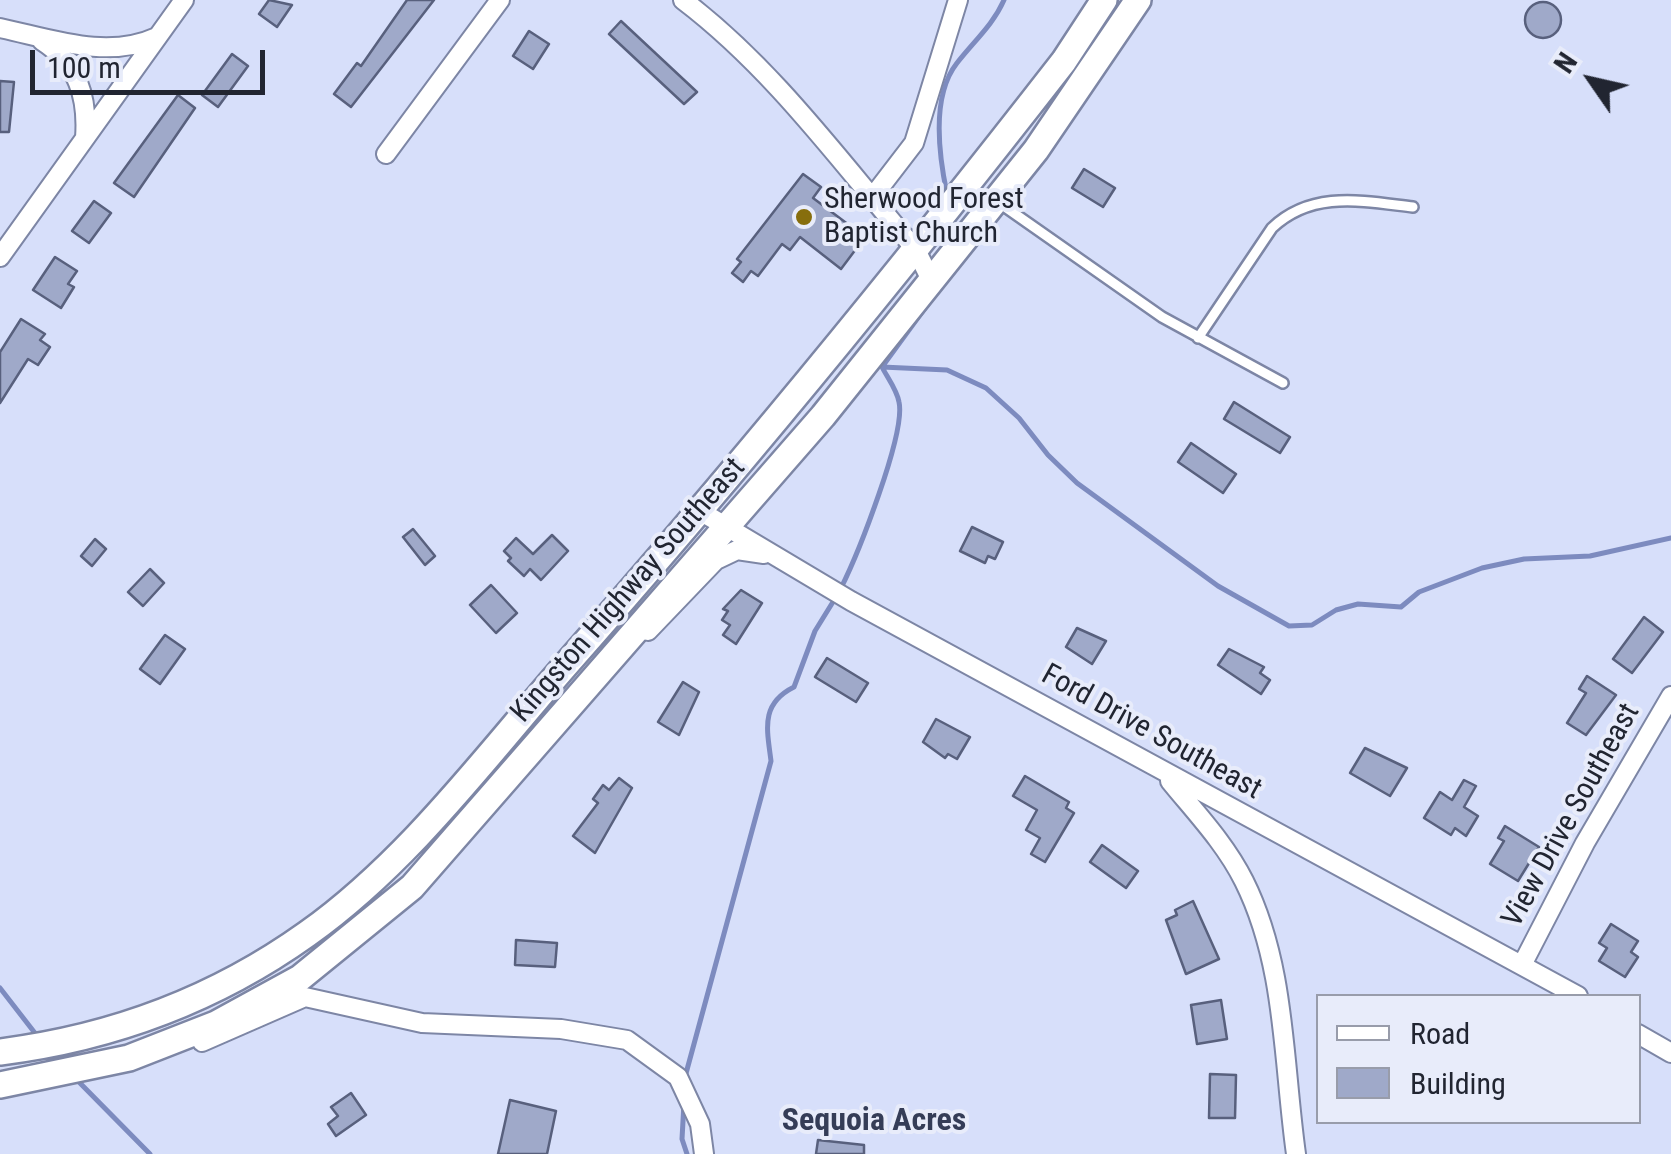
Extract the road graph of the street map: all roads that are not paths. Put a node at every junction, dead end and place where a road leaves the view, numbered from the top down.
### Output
1 (184, 0) edge
2 (500, 0) edge
3 (683, 0) edge
4 (958, 0) edge
5 (1104, 0) edge
6 (1138, 0) edge
7 (0, 28) edge
8 (33, 35) junction
9 (158, 37) junction
10 (84, 139) junction
11 (386, 154) dead end
12 (872, 199) junction
13 (996, 201) junction
14 (1414, 207) dead end
15 (916, 250) junction
16 (0, 257) edge
17 (932, 282) junction
18 (1198, 338) junction
19 (1284, 382) dead end
20 (700, 511) junction
21 (728, 528) junction
22 (776, 556) junction
23 (602, 671) junction
24 (1671, 696) edge
25 (1163, 772) junction
26 (337, 951) junction
27 (1522, 963) junction
28 (1575, 994) edge
29 (339, 1003) junction
30 (1641, 1036) edge
31 (0, 1052) edge
32 (1671, 1052) edge
33 (138, 1055) junction
34 (0, 1085) edge
35 (704, 1154) edge
36 (1296, 1154) edge

1 - 9 street
2 - 11 street
3 - 12 street
4 - 12 street
5 - 15 main road
6 - 13 main road, Kingston Highway Southeast
7 - 8 street
8 - 9 street
8 - 10 street
9 - 10 street
10 - 16 street
12 - 15 street
13 - 17 main road, Kingston Highway Southeast
13 - 18 lane
14 - 18 lane
15 - 17 street
15 - 20 main road
17 - 21 main road, Kingston Highway Southeast
18 - 19 lane
20 - 21 street, Ford Drive Southeast
20 - 31 main road
21 - 22 street, Ford Drive Southeast
21 - 23 main road, Kingston Highway Southeast
22 - 23 street
22 - 25 street, Ford Drive Southeast
23 - 26 main road, Kingston Highway Southeast
24 - 27 street, View Drive Southeast
25 - 27 street, Ford Drive Southeast
25 - 36 street
26 - 29 street
26 - 33 main road, Kingston Highway Southeast
27 - 28 street, Ford Drive Southeast
29 - 33 street
29 - 35 street
30 - 32 street
33 - 34 main road, Kingston Highway Southeast

